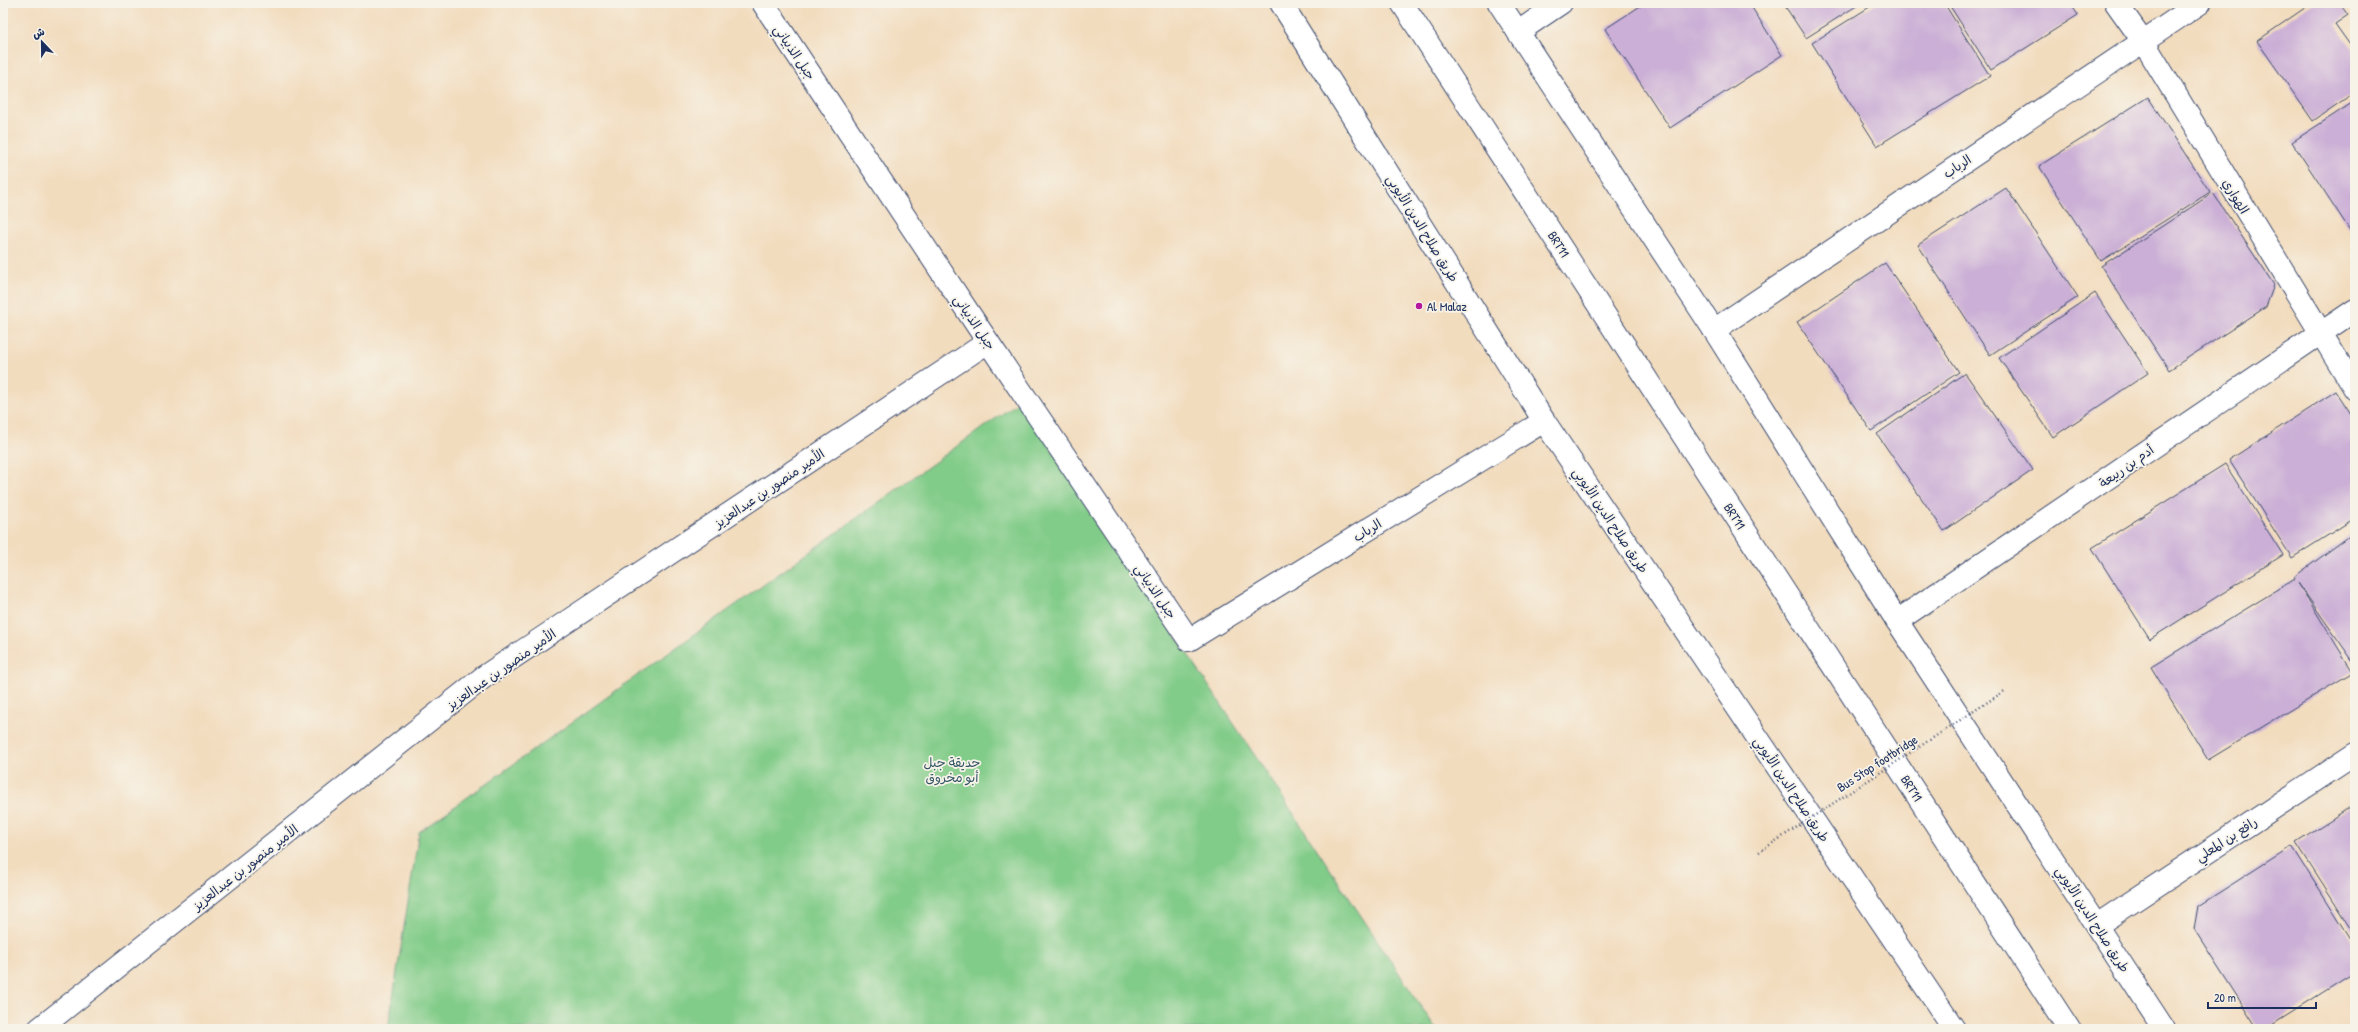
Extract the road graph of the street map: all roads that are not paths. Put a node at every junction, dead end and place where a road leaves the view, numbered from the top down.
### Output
1 (763, 3) edge
2 (1282, 3) edge
3 (1402, 3) edge
4 (1499, 3) edge
5 (1561, 3) edge
6 (2116, 3) edge
7 (2200, 3) edge
8 (1518, 32) junction
9 (2143, 42) junction
10 (2355, 310) edge
11 (1714, 330) junction
12 (2319, 333) junction
13 (988, 342) junction
14 (2355, 390) edge
15 (1544, 421) junction
16 (1897, 621) junction
17 (1189, 640) joint
18 (2355, 754) edge
19 (2097, 925) junction
20 (39, 1029) edge
21 (1954, 1029) edge
22 (2070, 1029) edge
23 (2164, 1029) edge

1 - 13 street, جبل الذبياني
2 - 15 street, طريق صلاح الدين الأيوبي
3 - 22 street, BRT11
4 - 8 street, طريق صلاح الدين الأيوبي
5 - 8 street
6 - 9 street, الهواري
7 - 9 street, الرباب
8 - 11 street, طريق صلاح الدين الأيوبي
9 - 11 street, الرباب
9 - 12 street, الهواري
10 - 12 street, أدم بن ربيعة
11 - 16 street, طريق صلاح الدين الأيوبي
12 - 14 street, الهواري
12 - 16 street, أدم بن ربيعة
13 - 17 street, جبل الذبياني
13 - 20 street, الأمير منصور بن عبدالعزيز
15 - 17 street, الرباب
15 - 21 street, طريق صلاح الدين الأيوبي
16 - 19 street, طريق صلاح الدين الأيوبي
18 - 19 street, رافع بن المعلي
19 - 23 street, طريق صلاح الدين الأيوبي

